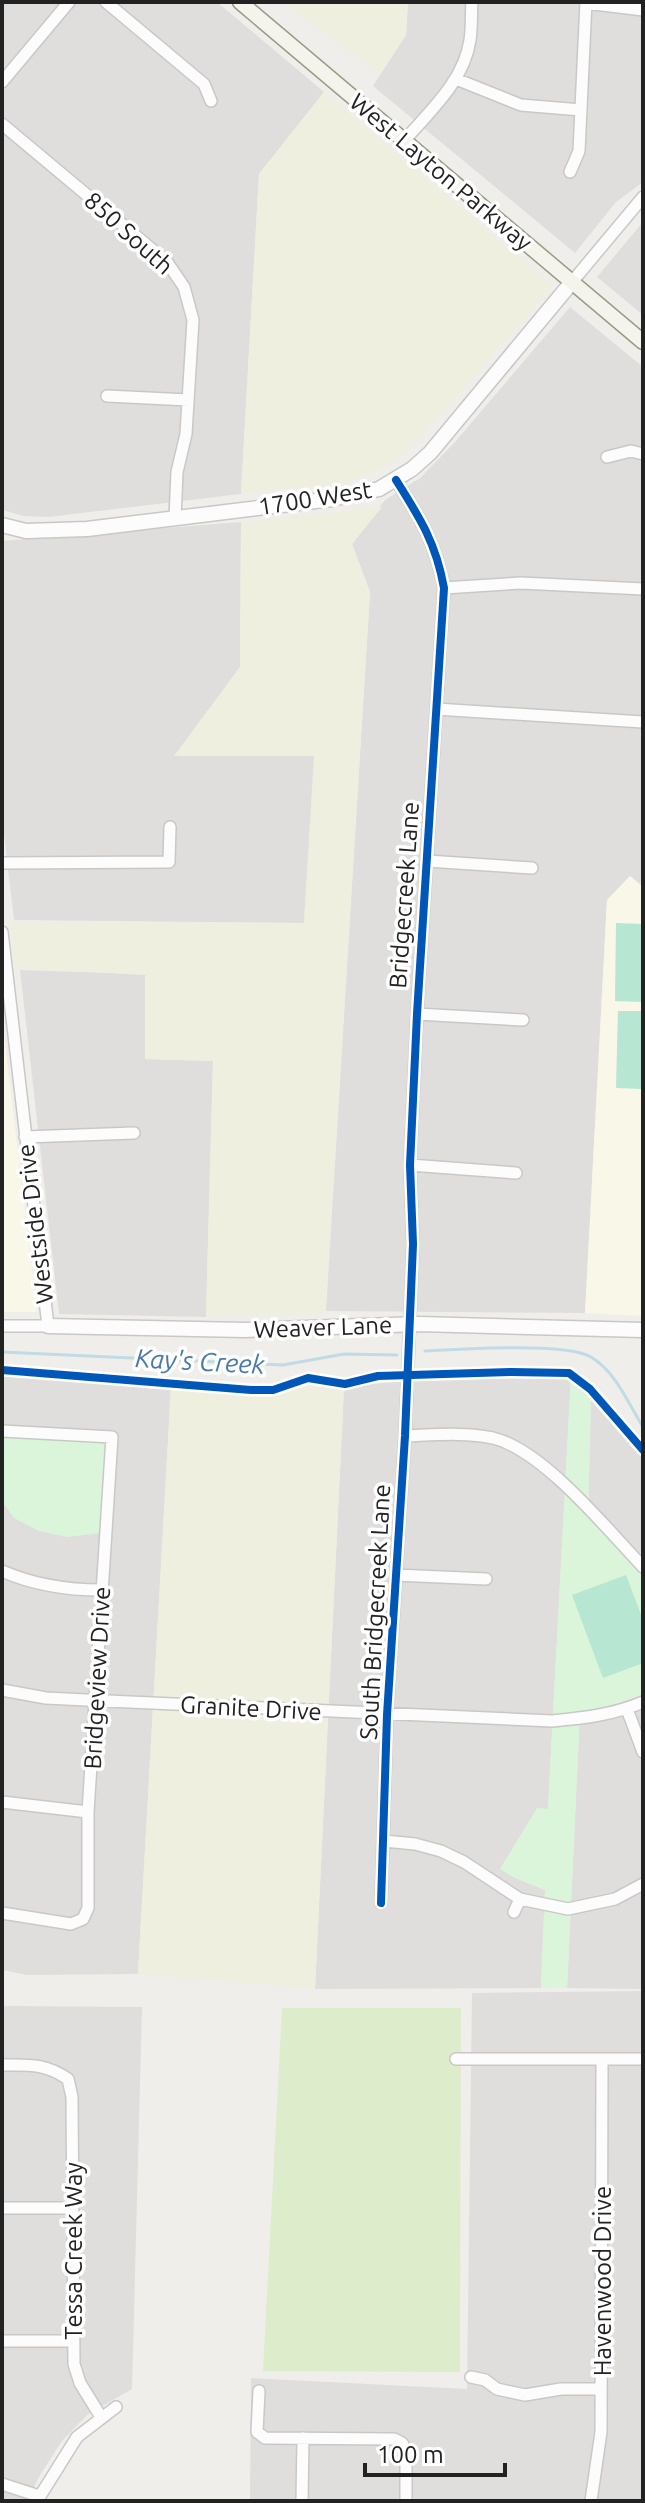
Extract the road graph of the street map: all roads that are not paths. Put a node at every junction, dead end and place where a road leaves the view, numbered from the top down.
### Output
1 (69, 2) edge
2 (106, 2) edge
3 (240, 2) edge
4 (472, 2) edge
5 (586, 2) edge
6 (643, 10) edge
7 (456, 79) junction
8 (2, 82) edge
9 (211, 101) dead end
10 (581, 110) junction
11 (2, 124) edge
12 (404, 141) junction
13 (570, 172) dead end
14 (643, 197) edge
15 (572, 282) junction
16 (643, 342) edge
17 (107, 396) dead end
18 (188, 400) junction
19 (643, 454) edge
20 (607, 457) dead end
21 (396, 480) junction
22 (175, 518) junction
23 (2, 525) edge
24 (444, 588) junction
25 (643, 589) edge
26 (436, 709) junction
27 (643, 722) edge
28 (170, 827) dead end
29 (427, 861) junction
30 (2, 863) edge
31 (532, 868) dead end
32 (2, 932) edge
33 (417, 1014) junction
34 (523, 1020) dead end
35 (134, 1133) dead end
36 (25, 1137) junction
37 (410, 1165) junction
38 (516, 1173) dead end
39 (409, 1324) junction
40 (2, 1326) edge
41 (48, 1326) junction
42 (643, 1330) edge
43 (2, 1431) edge
44 (405, 1436) junction
45 (643, 1567) edge
46 (2, 1571) edge
47 (396, 1575) junction
48 (486, 1579) dead end
49 (102, 1590) junction
50 (2, 1690) edge
51 (96, 1701) junction
52 (643, 1702) edge
53 (627, 1709) junction
54 (387, 1715) junction
55 (643, 1752) edge
56 (2, 1802) edge
57 (88, 1812) junction
58 (384, 1841) junction
59 (643, 1884) edge
60 (520, 1899) junction
61 (381, 1903) dead end
62 (514, 1912) dead end
63 (2, 1913) edge
64 (456, 2059) dead end
65 (643, 2059) edge
66 (602, 2060) junction
67 (2, 2065) edge
68 (2, 2208) edge
69 (72, 2208) junction
70 (2, 2341) edge
71 (73, 2341) junction
72 (471, 2377) dead end
73 (601, 2389) junction
74 (259, 2391) dead end
75 (116, 2407) dead end
76 (101, 2417) junction
77 (303, 2438) junction
78 (2, 2484) edge
79 (38, 2498) edge
80 (302, 2501) edge
81 (406, 2501) edge
82 (591, 2501) edge

1 - 8 street
2 - 9 street
3 - 12 main road, West Layton Parkway
4 - 7 street
5 - 6 street
5 - 10 street
7 - 10 street
7 - 12 street
10 - 13 street
11 - 18 street, 850 South
12 - 15 main road, West Layton Parkway
14 - 15 street, 1700 West
15 - 16 main road, West Layton Parkway
15 - 21 street, 1700 West
17 - 18 street
18 - 22 street, 850 South
19 - 20 street
21 - 22 street, 1700 West
21 - 24 street, Bridgecreek Lane
22 - 23 street, 1700 West
24 - 25 street
24 - 26 street, Bridgecreek Lane
26 - 27 street
26 - 29 street, Bridgecreek Lane
28 - 30 street
29 - 31 street
29 - 33 street, Bridgecreek Lane
32 - 36 street, Westside Drive
33 - 34 street
33 - 37 street, Bridgecreek Lane
35 - 36 street
36 - 41 street, Westside Drive
37 - 38 street
37 - 39 street, Bridgecreek Lane
39 - 41 street, Weaver Lane
39 - 42 street, Weaver Lane
39 - 44 street, South Bridgecreek Lane
40 - 41 street, Weaver Lane
43 - 49 street, Bridgeview Drive
44 - 45 street
44 - 47 street, South Bridgecreek Lane
46 - 49 street
47 - 48 street
47 - 54 street, South Bridgecreek Lane
49 - 51 street, Bridgeview Drive
50 - 51 street, Granite Drive
51 - 54 street, Granite Drive
51 - 57 street, Bridgeview Drive
52 - 53 street, Granite Drive
53 - 54 street, Granite Drive
53 - 55 street
54 - 58 street, South Bridgecreek Lane
56 - 57 street
57 - 63 street, Bridgeview Drive
58 - 60 street
58 - 61 street, South Bridgecreek Lane
59 - 60 street
60 - 62 street
64 - 66 street
65 - 66 street
66 - 73 street, Havenwood Drive
67 - 69 street, Tessa Creek Way
68 - 69 street
69 - 71 street, Tessa Creek Way
70 - 71 street
71 - 76 street, Tessa Creek Way
72 - 73 street
73 - 82 street, Havenwood Drive
74 - 77 street
75 - 76 street
76 - 79 street
77 - 80 street
77 - 81 street
78 - 79 street

